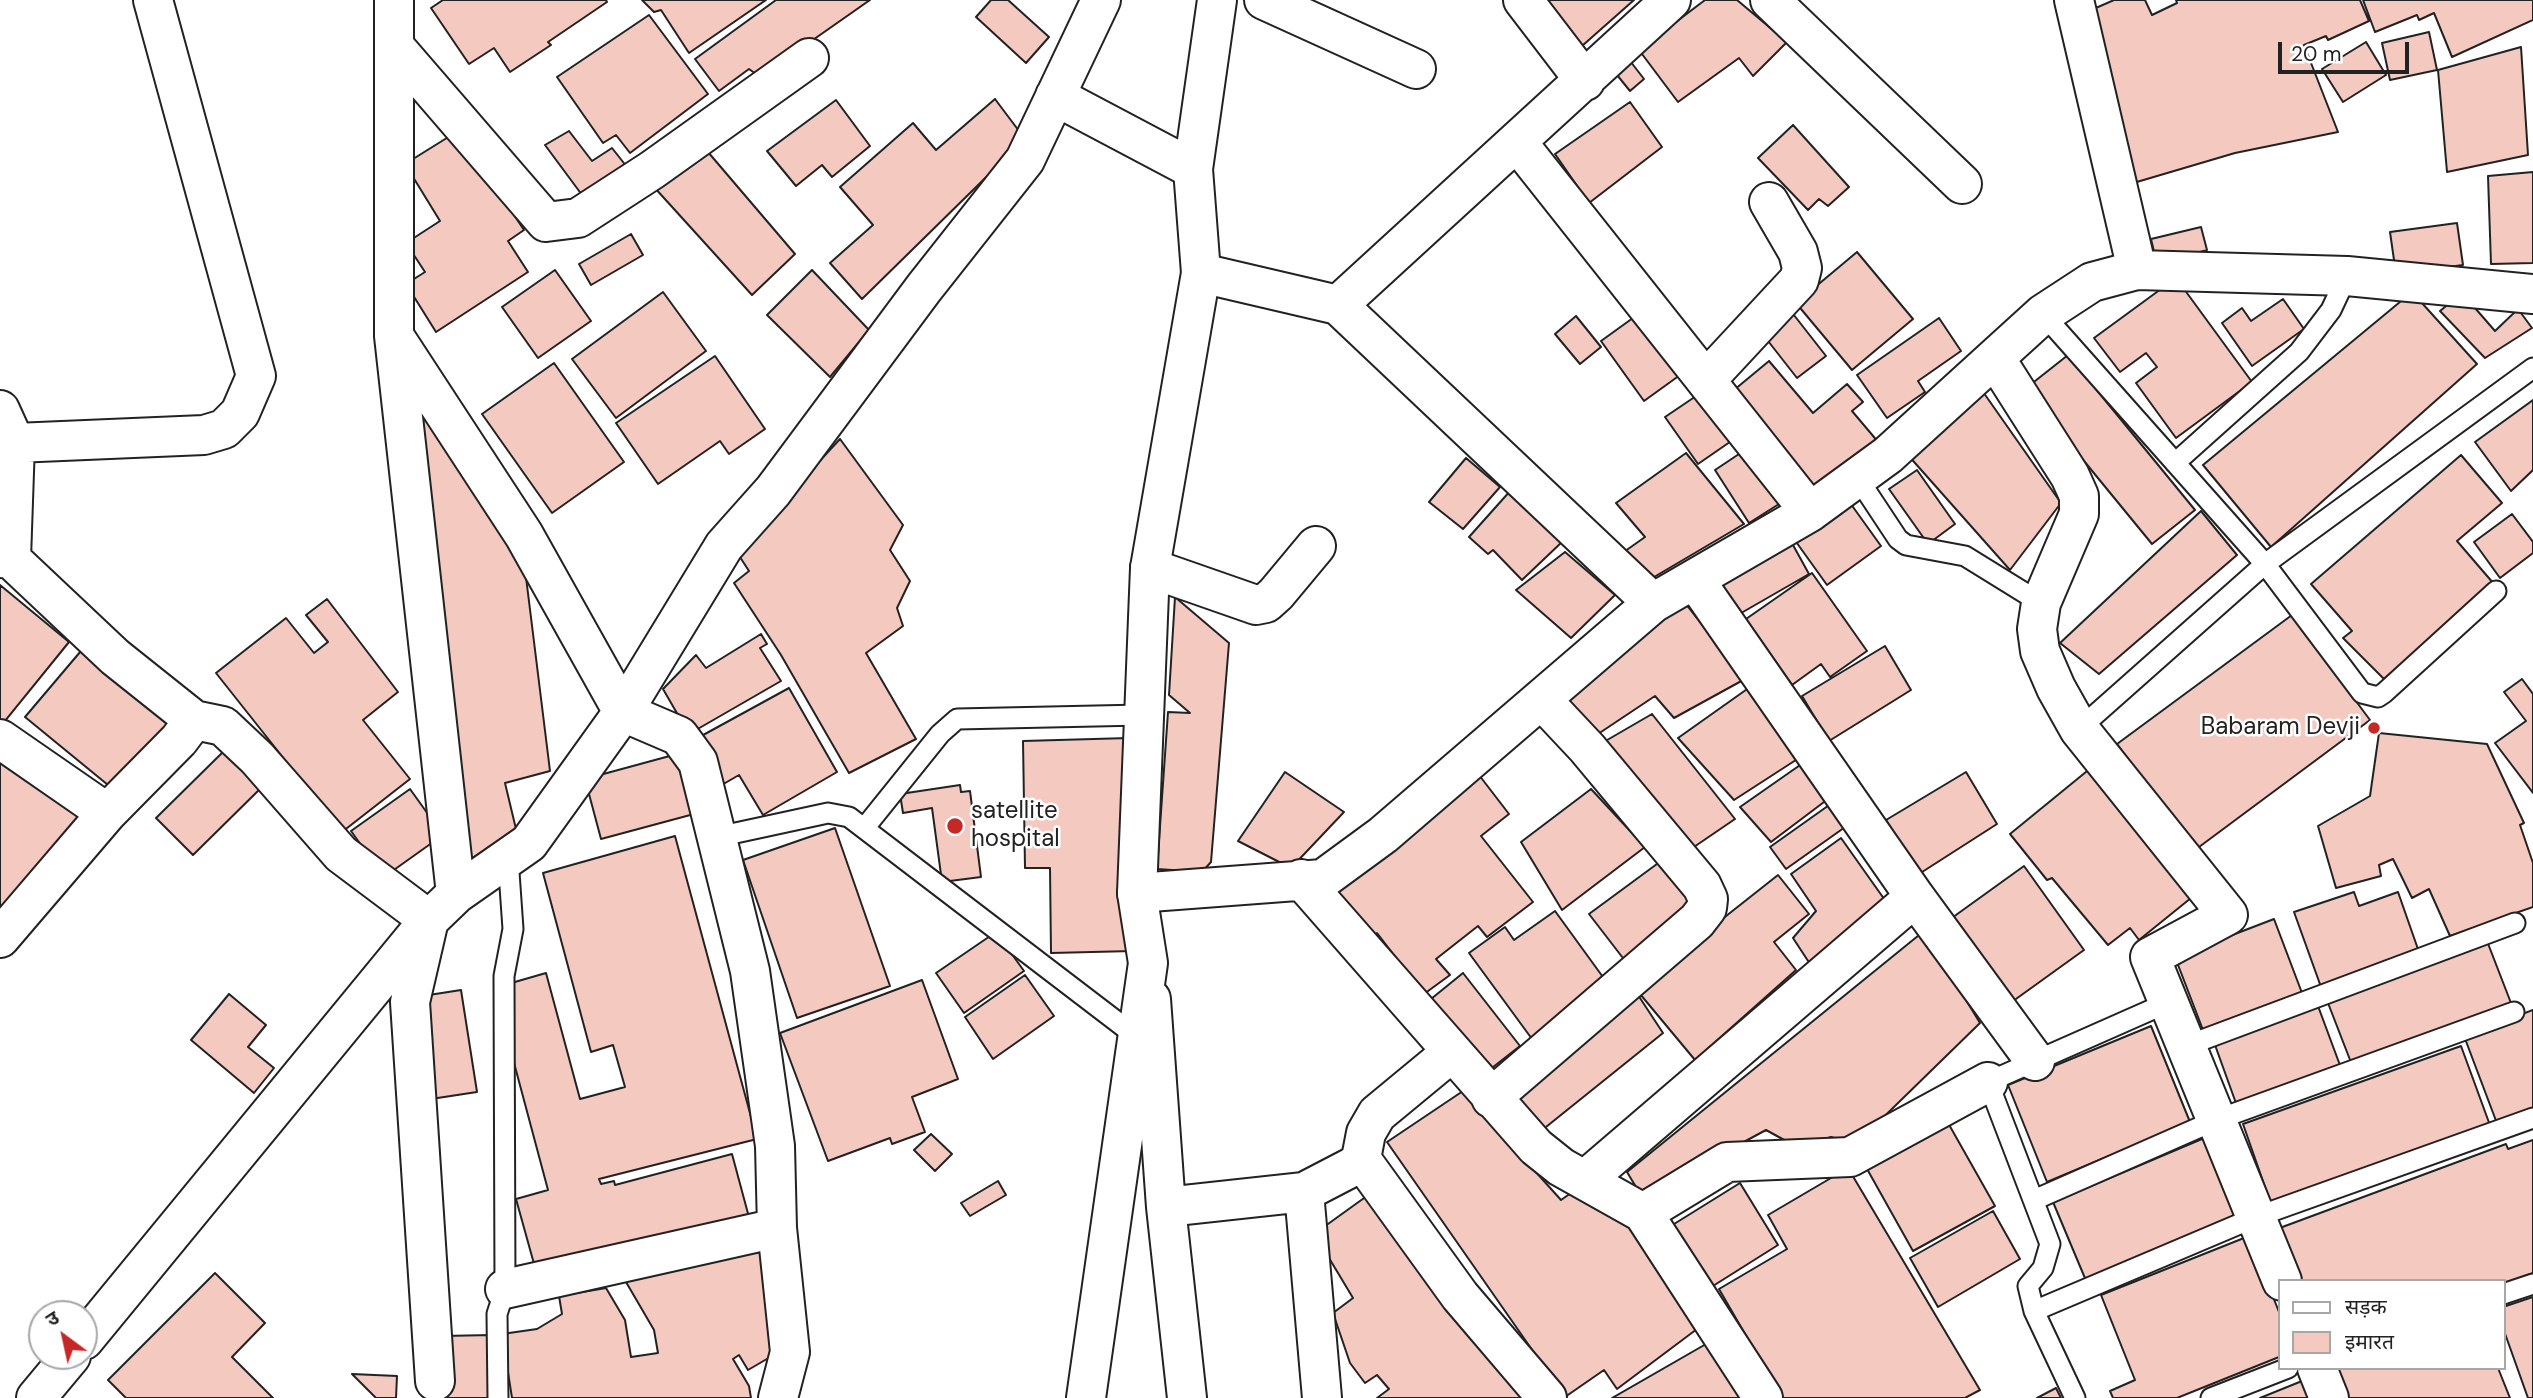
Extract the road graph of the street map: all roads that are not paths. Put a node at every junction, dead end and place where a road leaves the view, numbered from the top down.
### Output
1 (153, 0) edge
2 (394, 0) edge
3 (1101, 0) edge
4 (1217, 0) edge
5 (1264, 0) edge
6 (1523, 0) edge
7 (1671, 0) edge
8 (1770, 0) edge
9 (2074, 0) edge
10 (394, 46) junction
11 (809, 58) dead end
12 (1416, 69) dead end
13 (1585, 81) junction
14 (1055, 96) junction
15 (1517, 142) junction
16 (1193, 169) junction
17 (1962, 184) dead end
18 (1769, 202) dead end
19 (2137, 270) junction
20 (1201, 273) junction
21 (2347, 276) junction
22 (2533, 294) edge
23 (1339, 304) junction
24 (2043, 314) junction
25 (394, 336) junction
26 (1995, 358) junction
27 (2533, 368) edge
28 (1706, 380) junction
29 (8, 426) edge
30 (2175, 463) junction
31 (1857, 477) junction
32 (1810, 512) junction
33 (1315, 546) dead end
34 (5, 559) edge
35 (2265, 564) junction
36 (1150, 568) junction
37 (1695, 580) junction
38 (2496, 591) dead end
39 (1653, 603) junction
40 (2041, 603) junction
41 (1541, 699) junction
42 (623, 712) junction
43 (1142, 715) junction
44 (194, 720) junction
45 (2079, 730) junction
46 (0, 739) edge
47 (107, 813) junction
48 (866, 826) junction
49 (717, 837) junction
50 (508, 858) junction
51 (1301, 879) junction
52 (1137, 893) junction
53 (1915, 897) junction
54 (443, 907) junction
55 (2515, 923) dead end
56 (0, 938) edge
57 (1148, 963) junction
58 (2169, 1002) junction
59 (2514, 1012) dead end
60 (1138, 1037) junction
61 (2186, 1046) junction
62 (1452, 1052) junction
63 (2035, 1061) junction
64 (1988, 1082) junction
65 (1491, 1098) junction
66 (2533, 1118) edge
67 (2216, 1120) junction
68 (1361, 1159) junction
69 (1585, 1180) junction
70 (1304, 1192) junction
71 (2034, 1199) junction
72 (1166, 1206) junction
73 (1643, 1213) junction
74 (2256, 1217) junction
75 (777, 1228) junction
76 (2281, 1279) edge
77 (2533, 1284) edge
78 (505, 1289) junction
79 (2505, 1293) edge
80 (2034, 1311) junction
81 (98, 1323) edge
82 (59, 1370) edge
83 (2283, 1370) edge
84 (2318, 1370) edge
85 (435, 1381) dead end
86 (36, 1398) edge
87 (498, 1398) edge
88 (778, 1398) edge
89 (1086, 1398) edge
90 (1187, 1398) edge
91 (1322, 1398) edge
92 (1547, 1398) edge
93 (1763, 1398) edge
94 (2075, 1398) edge
95 (2211, 1398) edge
96 (2329, 1398) edge

1 - 29 street
2 - 10 street
3 - 14 street
4 - 16 street
5 - 12 street
6 - 13 street
7 - 13 street
8 - 17 street
9 - 19 street
10 - 11 street
10 - 25 street
13 - 15 street
14 - 16 street
14 - 42 street
15 - 23 street
15 - 28 street
16 - 20 street
18 - 28 street
19 - 21 street
19 - 24 street
20 - 23 street
20 - 36 street
21 - 22 street
21 - 30 lane
23 - 39 street
24 - 26 street
24 - 30 lane
25 - 42 street
25 - 54 street
26 - 31 street
26 - 40 street
27 - 35 lane
28 - 32 street
29 - 34 street
30 - 35 lane
31 - 32 street
31 - 40 lane
32 - 37 street
33 - 36 street
34 - 44 street
35 - 38 lane
35 - 45 lane
36 - 43 street
37 - 39 street
37 - 53 street
39 - 41 street
40 - 45 street
41 - 51 street
41 - 65 street
42 - 49 street
42 - 50 street
43 - 48 lane
43 - 52 street
44 - 47 street
44 - 54 street
45 - 58 street
46 - 47 street
47 - 56 street
48 - 49 lane
48 - 60 lane
49 - 75 street
50 - 54 street
50 - 78 lane
51 - 52 street
51 - 62 street
52 - 57 street
53 - 63 street
53 - 69 street
54 - 81 street
54 - 85 street
55 - 61 lane
57 - 60 street
57 - 72 street
58 - 61 street
58 - 63 lane
59 - 67 lane
60 - 89 street
61 - 67 street
62 - 65 street
62 - 68 street
63 - 64 lane
64 - 71 lane
64 - 73 street
65 - 69 street
66 - 74 lane
67 - 71 lane
67 - 74 street
68 - 70 street
68 - 92 street
69 - 73 street
70 - 72 street
70 - 91 street
71 - 80 lane
72 - 90 street
73 - 93 street
74 - 76 street
74 - 80 lane
75 - 78 street
75 - 88 street
77 - 79 lane
78 - 87 lane
80 - 94 lane
82 - 86 street
83 - 95 lane
84 - 96 street

